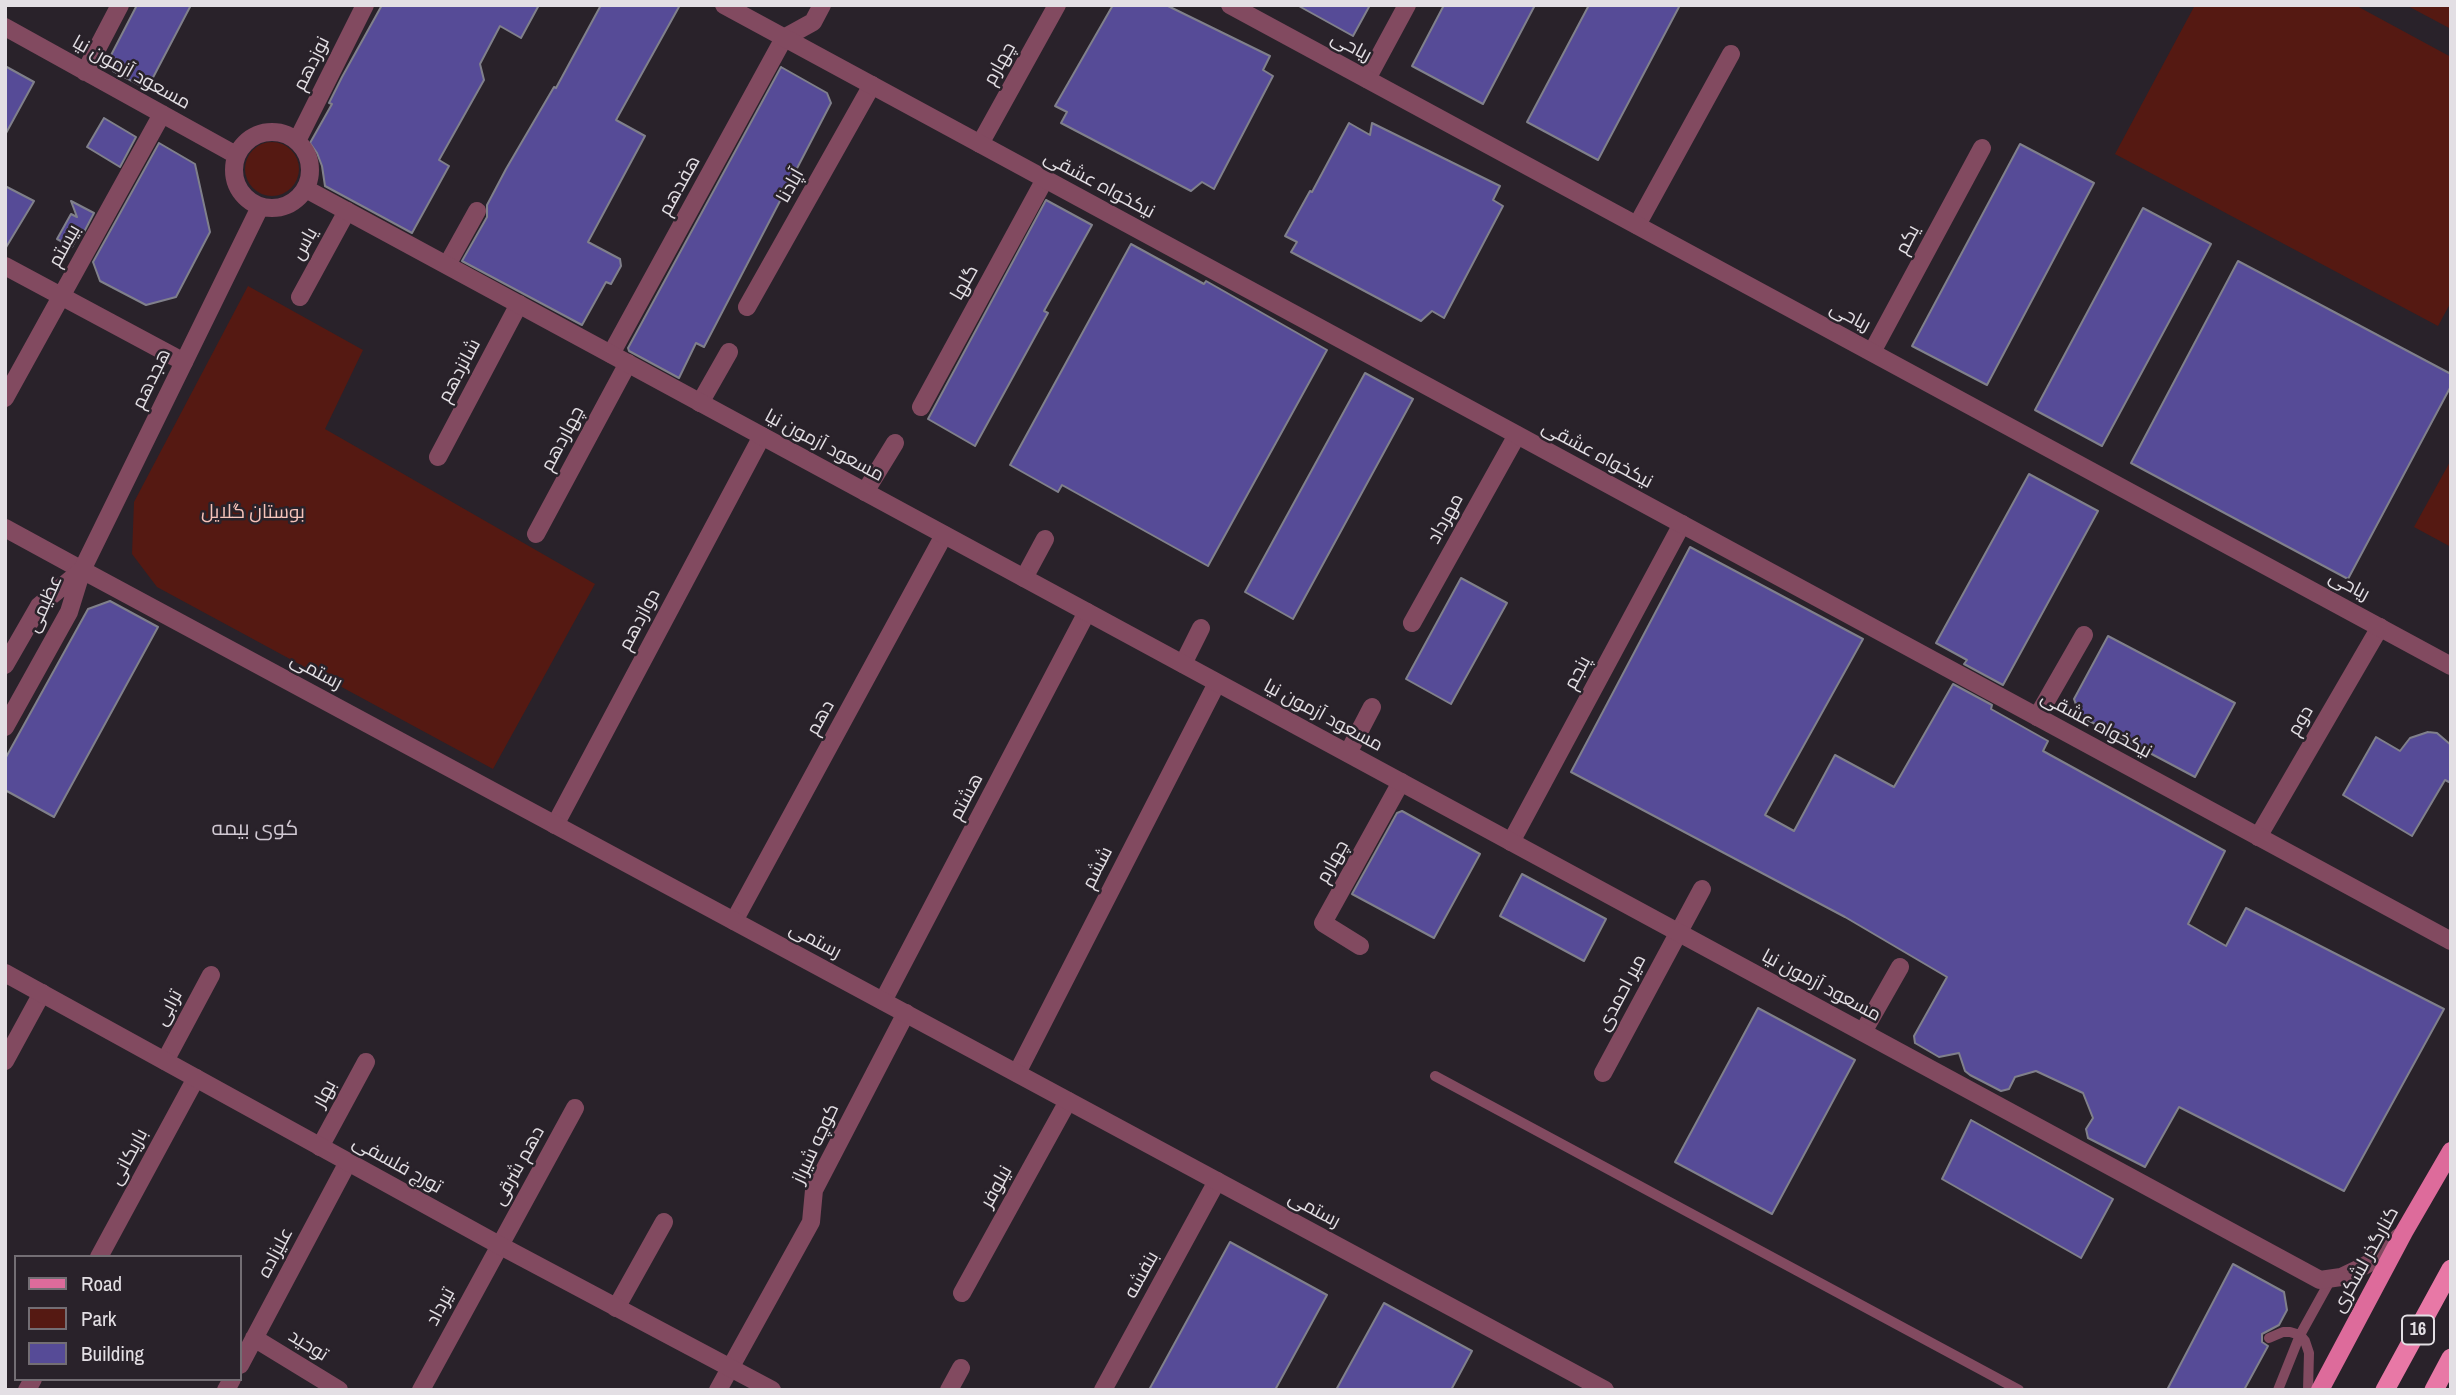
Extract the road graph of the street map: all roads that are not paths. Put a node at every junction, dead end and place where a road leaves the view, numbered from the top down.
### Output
1 (120, 5) edge
2 (365, 5) edge
3 (724, 5) edge
4 (822, 5) edge
5 (1057, 5) edge
6 (1230, 5) edge
7 (1407, 5) edge
8 (5, 27) edge
9 (784, 38) junction
10 (1731, 54) dead end
11 (85, 72) junction
12 (1367, 79) junction
13 (872, 85) junction
14 (162, 114) junction
15 (296, 141) junction
16 (980, 144) junction
17 (1982, 148) dead end
18 (236, 155) junction
19 (1045, 179) junction
20 (306, 188) junction
21 (260, 207) junction
22 (347, 211) junction
23 (477, 211) dead end
24 (1637, 225) junction
25 (447, 265) junction
26 (5, 266) edge
27 (61, 296) junction
28 (300, 296) dead end
29 (519, 304) junction
30 (747, 307) dead end
31 (729, 352) dead end
32 (1872, 352) junction
33 (611, 354) junction
34 (184, 362) junction
35 (628, 363) junction
36 (5, 398) edge
37 (700, 403) junction
38 (921, 407) dead end
39 (1517, 435) junction
40 (762, 436) junction
41 (895, 443) dead end
42 (438, 457) dead end
43 (865, 492) junction
44 (1682, 524) junction
45 (5, 528) edge
46 (536, 534) dead end
47 (944, 535) junction
48 (1045, 539) dead end
49 (82, 570) junction
50 (1024, 578) junction
51 (1087, 612) junction
52 (1412, 623) dead end
53 (2379, 627) junction
54 (1201, 628) dead end
55 (2084, 635) dead end
56 (1183, 664) junction
57 (5, 665) edge
58 (2451, 666) edge
59 (1217, 683) junction
60 (1372, 707) dead end
61 (2037, 717) junction
62 (5, 727) edge
63 (1348, 754) junction
64 (1401, 782) junction
65 (555, 825) junction
66 (2258, 837) junction
67 (1511, 842) junction
68 (1702, 890) dead end
69 (734, 921) junction
70 (1679, 933) junction
71 (2451, 941) edge
72 (1360, 946) dead end
73 (1900, 967) dead end
74 (5, 973) edge
75 (211, 975) dead end
76 (42, 993) junction
77 (883, 1002) junction
78 (905, 1013) junction
79 (1863, 1032) junction
80 (5, 1061) edge
81 (165, 1061) junction
82 (366, 1062) dead end
83 (1017, 1073) junction
84 (1603, 1073) dead end
85 (1435, 1076) dead end
86 (196, 1077) junction
87 (1068, 1101) junction
88 (575, 1108) dead end
89 (320, 1147) junction
90 (2451, 1152) edge
91 (348, 1162) junction
92 (1217, 1181) junction
93 (664, 1222) dead end
94 (2404, 1232) junction
95 (499, 1245) junction
96 (100, 1255) edge
97 (2451, 1269) edge
98 (2325, 1280) junction
99 (962, 1293) dead end
100 (617, 1308) junction
101 (2300, 1335) junction
102 (254, 1338) junction
103 (2269, 1338) dead end
104 (2451, 1358) edge
105 (242, 1361) edge
106 (730, 1368) junction
107 (961, 1368) dead end
108 (340, 1390) edge
109 (421, 1390) edge
110 (718, 1390) edge
111 (772, 1390) edge
112 (949, 1390) edge
113 (1103, 1390) edge
114 (1605, 1390) edge
115 (2019, 1390) edge
116 (2278, 1390) edge
117 (2308, 1390) edge
118 (2320, 1390) edge
119 (2385, 1390) edge
120 (2434, 1390) edge

1 - 11 street
2 - 15 street, نوزدهم
3 - 9 street, نیکخواه عشقی
4 - 9 street
5 - 16 street, چهارم
6 - 12 street, ریاحی
7 - 12 street
8 - 11 street, مسعود آزمون نیا
9 - 13 street, نیکخواه عشقی
9 - 33 street, هفدهم
10 - 24 street
11 - 14 street, مسعود آزمون نیا
12 - 24 street, ریاحی
13 - 16 street, نیکخواه عشقی
13 - 30 street, آپادنا
14 - 18 street, مسعود آزمون نیا
14 - 27 street, بیستم
15 - 18 street
15 - 20 street
16 - 19 street, نیکخواه عشقی
17 - 32 street, یکم
18 - 21 street
19 - 38 street, گلها
19 - 39 street, نیکخواه عشقی
20 - 21 street
20 - 22 street, مسعود آزمون نیا
21 - 34 street, هجدهم
22 - 25 street, مسعود آزمون نیا
22 - 28 street, یاس
23 - 25 street
24 - 32 street, ریاحی
25 - 29 street, مسعود آزمون نیا
26 - 27 street
27 - 34 street
27 - 36 street, بیستم
29 - 33 street, مسعود آزمون نیا
29 - 42 street, شانزدهم
31 - 37 street
32 - 53 street, ریاحی
33 - 35 street, مسعود آزمون نیا
34 - 49 street, هجدهم
35 - 37 street, مسعود آزمون نیا
35 - 46 street, چهاردهم
37 - 40 street, مسعود آزمون نیا
39 - 44 street, نیکخواه عشقی
39 - 52 street, مهرداد
40 - 43 street, مسعود آزمون نیا
40 - 65 street, دوازدهم
41 - 43 street
43 - 47 street, مسعود آزمون نیا
44 - 61 street, نیکخواه عشقی
44 - 67 street, پنجم
45 - 49 street, رستمی
47 - 50 street, مسعود آزمون نیا
47 - 69 street, دهم
48 - 50 street
49 - 57 street, عظیمی
49 - 62 street, عظیمی
49 - 65 street, رستمی
50 - 51 street, مسعود آزمون نیا
51 - 56 street, مسعود آزمون نیا
51 - 77 street, هشتم
53 - 58 street, ریاحی
53 - 66 street, دوم
54 - 56 street
55 - 61 street
56 - 59 street, مسعود آزمون نیا
59 - 63 street, مسعود آزمون نیا
59 - 83 street, ششم
60 - 63 street
61 - 66 street, نیکخواه عشقی
63 - 64 street, مسعود آزمون نیا
64 - 67 street, مسعود آزمون نیا
64 - 72 street, چهارم
65 - 69 street, رستمی
66 - 71 street, نیکخواه عشقی
67 - 70 street, مسعود آزمون نیا
68 - 70 street, میر احمدی
69 - 77 street, رستمی
70 - 79 street, مسعود آزمون نیا
70 - 84 street, میر احمدی
73 - 79 street
74 - 76 street, تورج فلسفی
75 - 81 street, ترابی
76 - 80 street
76 - 81 street, تورج فلسفی
77 - 78 street, رستمی
78 - 83 street, رستمی
78 - 106 street, کوچه شیراز
79 - 98 street, مسعود آزمون نیا
81 - 86 street, تورج فلسفی
82 - 89 street, بهار
83 - 87 street, رستمی
85 - 115 lane
86 - 89 street, تورج فلسفی
86 - 96 street, باریکانی
87 - 92 street, رستمی
87 - 99 street, نیلوفر
88 - 95 street, دهم شرقی
89 - 91 street, تورج فلسفی
90 - 94 main road, کنارگذر لشکری
91 - 95 street, تورج فلسفی
91 - 102 street, علیزاده
92 - 113 street, بنفشه
92 - 114 street, رستمی
93 - 100 street
94 - 98 street
94 - 118 main road, کنارگذر لشکری
95 - 100 street, تورج فلسفی
95 - 109 street, تیرداد
97 - 119 highway, 16
98 - 101 lane
100 - 106 street, تورج فلسفی
101 - 103 lane
101 - 116 lane
101 - 117 lane
102 - 105 street, علیزاده
102 - 108 street, توحید
104 - 120 highway, 16
106 - 110 street, کوچه شیراز
106 - 111 street, تورج فلسفی
107 - 112 street

